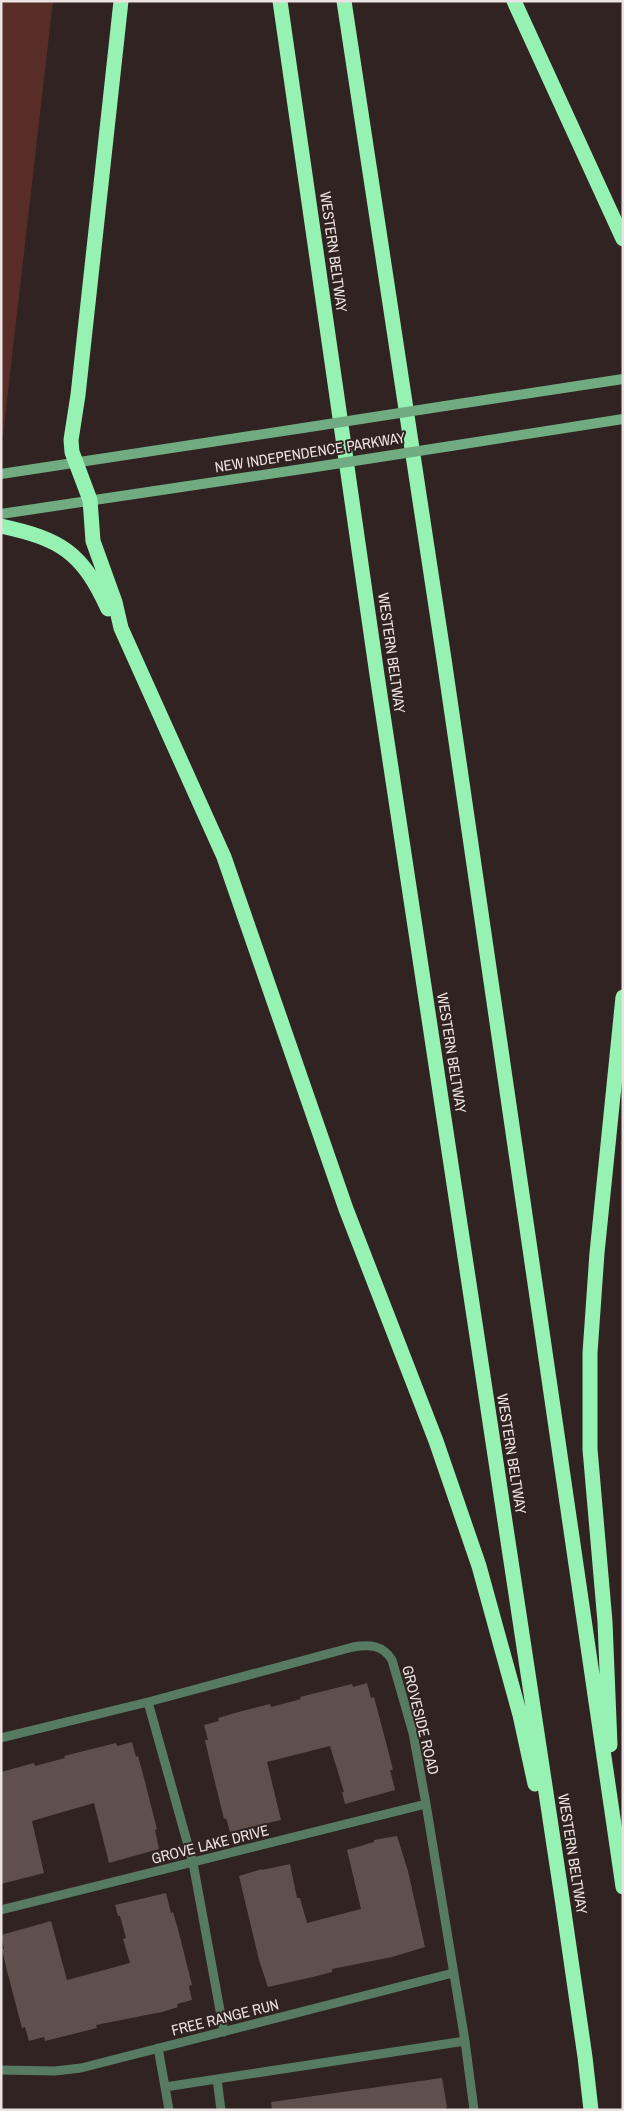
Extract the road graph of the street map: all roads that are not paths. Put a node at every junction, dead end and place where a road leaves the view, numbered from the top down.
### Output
1 (121, 1) edge
2 (280, 1) edge
3 (344, 1) edge
4 (514, 1) edge
5 (623, 238) edge
6 (623, 379) edge
7 (623, 419) edge
8 (76, 463) junction
9 (1, 474) edge
10 (90, 500) junction
11 (1, 514) edge
12 (1, 526) edge
13 (121, 628) junction
14 (623, 997) edge
15 (148, 1702) junction
16 (1, 1738) edge
17 (426, 1804) junction
18 (613, 1816) junction
19 (193, 1863) junction
20 (623, 1887) edge
21 (563, 1905) junction
22 (1, 1910) edge
23 (453, 1973) junction
24 (224, 2032) junction
25 (465, 2041) junction
26 (158, 2048) junction
27 (1, 2070) edge
28 (217, 2079) junction
29 (165, 2087) junction
30 (168, 2110) edge
31 (221, 2110) edge
32 (474, 2110) edge
33 (591, 2110) edge

1 - 8 highway
2 - 21 highway, WESTERN BELTWAY
3 - 18 highway
4 - 5 highway
6 - 8 main road, NEW INDEPENDENCE PARKWAY, bridge
7 - 10 main road, NEW INDEPENDENCE PARKWAY, bridge
8 - 9 main road, NEW INDEPENDENCE PARKWAY
8 - 10 highway
10 - 11 main road, NEW INDEPENDENCE PARKWAY
10 - 13 highway
12 - 13 highway
13 - 21 highway
14 - 18 highway
15 - 16 lane, GROVESIDE ROAD
15 - 17 lane, GROVESIDE ROAD
15 - 19 lane
17 - 19 lane, GROVE LAKE DRIVE
17 - 23 lane, GROVESIDE ROAD
18 - 20 highway
19 - 22 lane, GROVE LAKE DRIVE
19 - 24 lane
21 - 33 highway, WESTERN BELTWAY
23 - 24 lane, FREE RANGE RUN
23 - 25 lane, GROVESIDE ROAD
24 - 26 lane, FREE RANGE RUN
25 - 28 lane
25 - 32 lane, GROVESIDE ROAD
26 - 27 lane, FREE RANGE RUN
26 - 29 lane
28 - 29 lane
28 - 31 lane
29 - 30 lane

